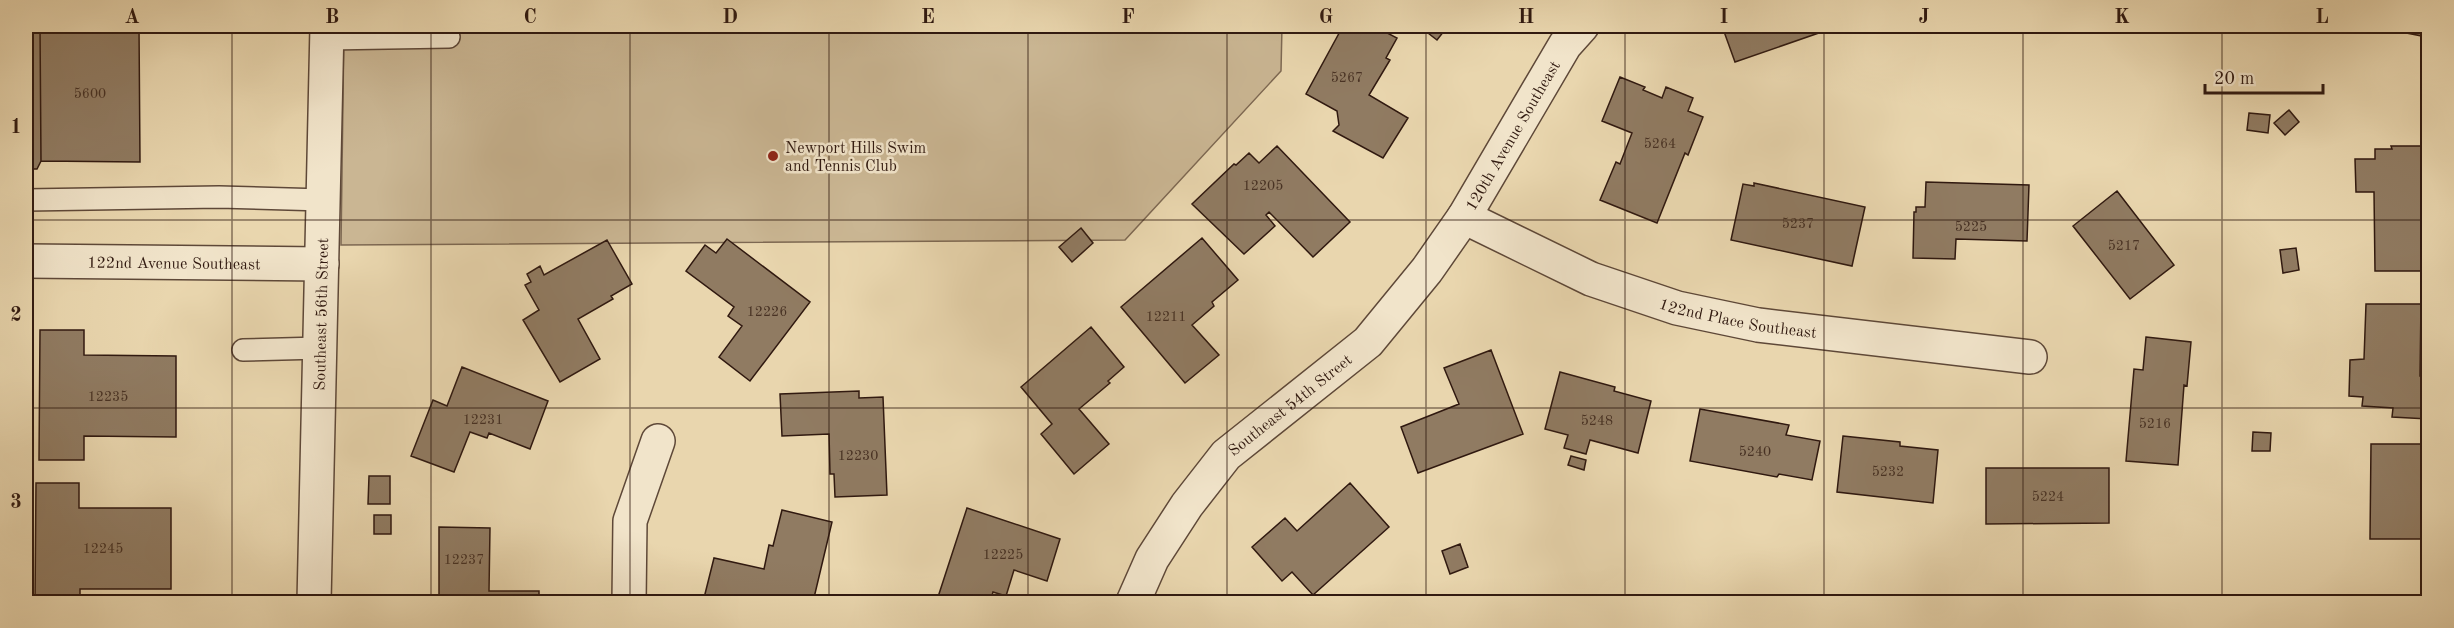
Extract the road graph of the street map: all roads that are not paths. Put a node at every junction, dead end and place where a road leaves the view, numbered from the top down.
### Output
1 (1582, 26) edge
2 (327, 32) edge
3 (449, 37) dead end
4 (26, 200) edge
5 (323, 200) junction
6 (1464, 217) junction
7 (26, 261) edge
8 (322, 264) junction
9 (320, 348) junction
10 (243, 350) dead end
11 (2030, 357) dead end
12 (657, 441) dead end
13 (314, 603) edge
14 (629, 603) edge
15 (1133, 603) edge

1 - 6 street, 120th Avenue Southeast
2 - 3 lane
2 - 5 street, Southeast 56th Street
4 - 5 lane
5 - 8 street, Southeast 56th Street
6 - 11 street, 122nd Place Southeast
6 - 15 street, Southeast 54th Street
7 - 8 street, 122nd Avenue Southeast
8 - 9 street, Southeast 56th Street
9 - 10 lane
9 - 13 street, Southeast 56th Street
12 - 14 street

